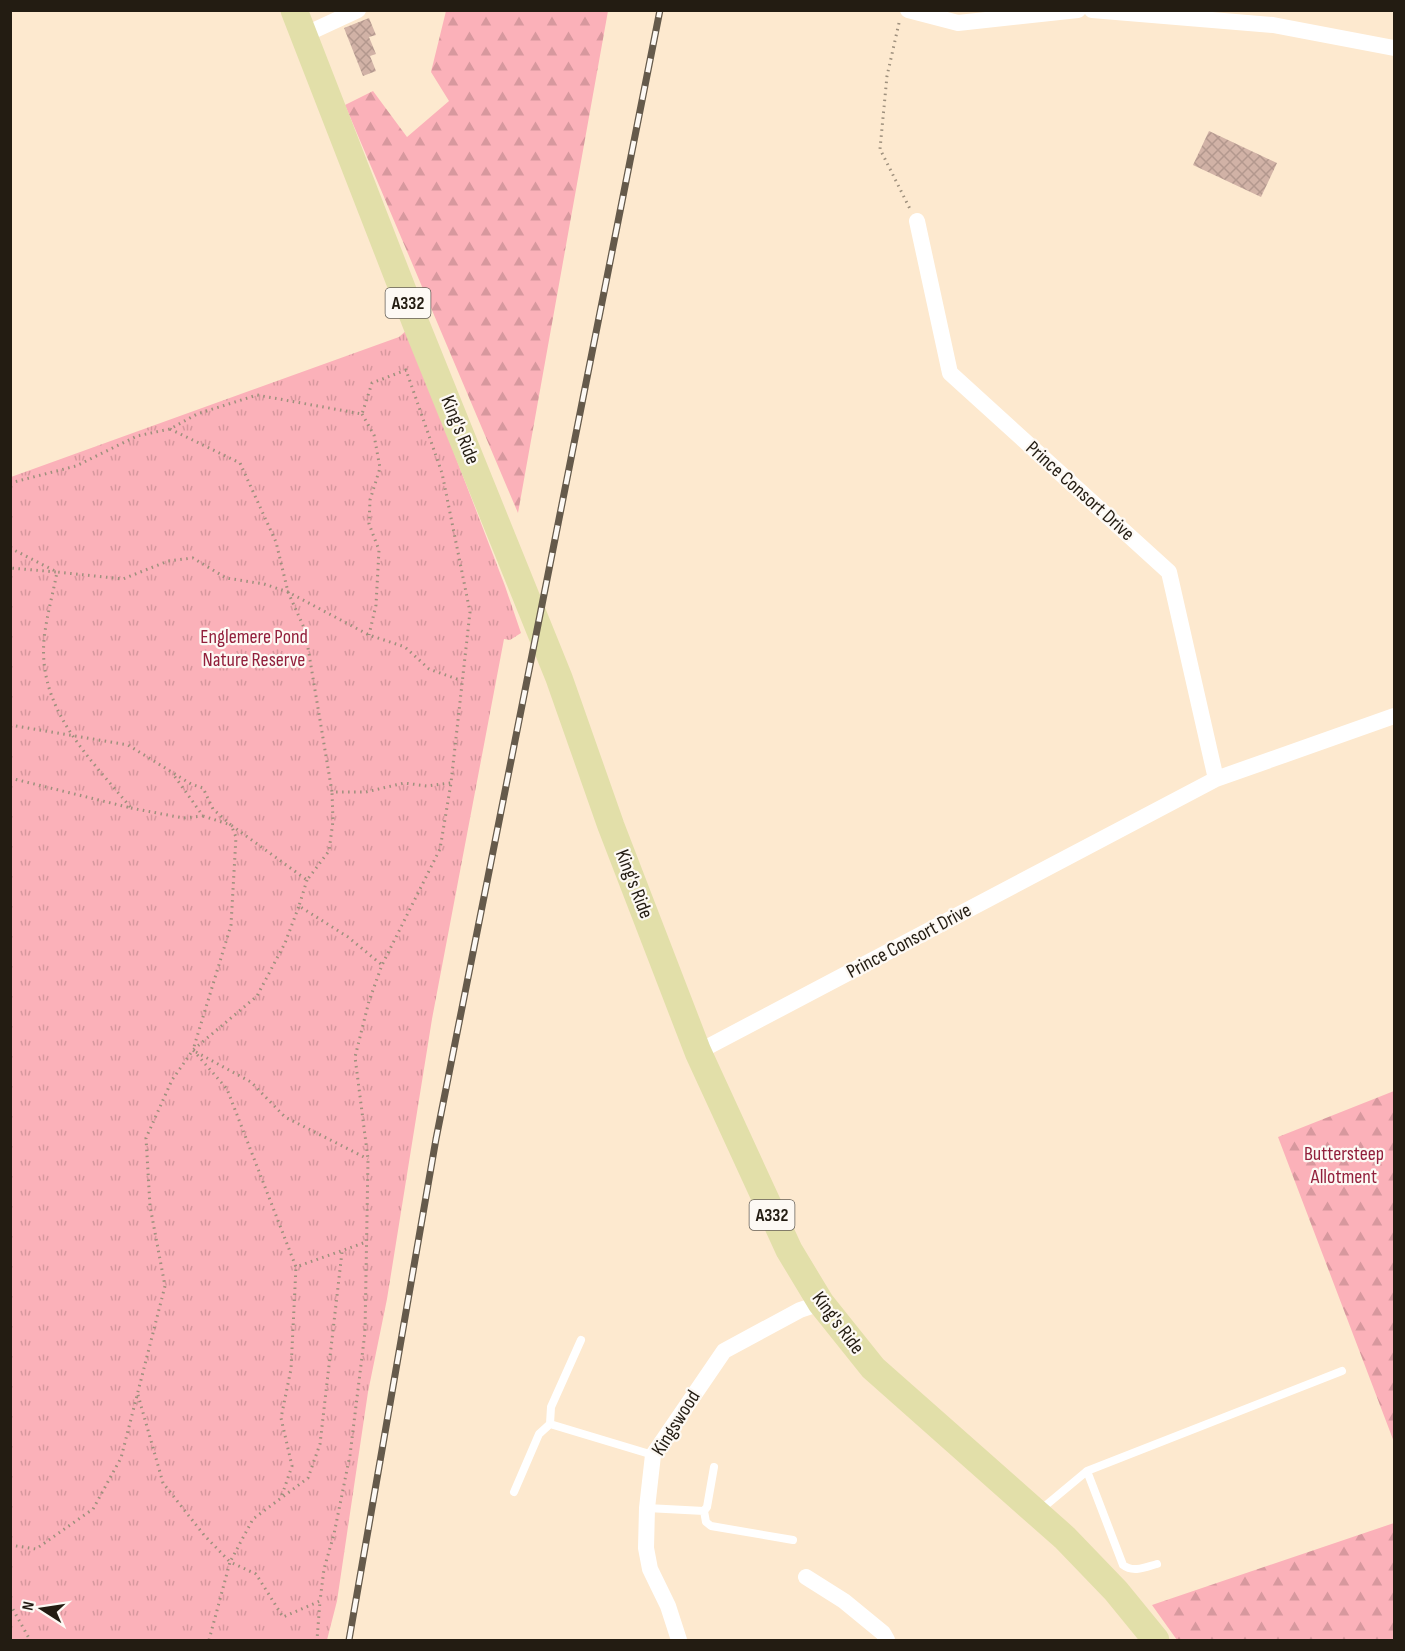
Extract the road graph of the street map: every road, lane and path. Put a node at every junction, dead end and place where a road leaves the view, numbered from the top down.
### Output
1 (358, 10) edge
2 (1078, 10) edge
3 (1092, 10) edge
4 (903, 16) edge
5 (299, 23) edge
6 (1395, 48) edge
7 (917, 221) joint
8 (362, 414) junction
9 (170, 429) junction
10 (10, 483) edge
11 (10, 548) edge
12 (10, 568) edge
13 (57, 572) junction
14 (288, 592) junction
15 (369, 635) junction
16 (461, 680) junction
17 (1395, 716) edge
18 (10, 725) edge
19 (70, 734) junction
20 (171, 772) junction
21 (10, 777) edge
22 (1216, 779) junction
23 (452, 783) junction
24 (332, 792) junction
25 (131, 808) junction
26 (202, 816) junction
27 (231, 825) junction
28 (307, 880) junction
29 (299, 906) junction
30 (382, 965) junction
31 (193, 1050) junction
32 (698, 1052) junction
33 (368, 1159) junction
34 (366, 1242) junction
35 (342, 1252) junction
36 (296, 1268) junction
37 (821, 1303) junction
38 (581, 1340) dead end
39 (1342, 1371) dead end
40 (138, 1394) junction
41 (550, 1424) junction
42 (653, 1455) junction
43 (714, 1467) dead end
44 (1087, 1471) junction
45 (514, 1492) dead end
46 (281, 1497) junction
47 (647, 1508) junction
48 (704, 1511) junction
49 (1036, 1513) junction
50 (793, 1540) dead end
51 (10, 1545) edge
52 (231, 1562) junction
53 (1157, 1564) dead end
54 (806, 1577) dead end
55 (320, 1601) junction
56 (10, 1604) edge
57 (30, 1641) edge
58 (209, 1641) edge
59 (317, 1641) edge
60 (679, 1641) edge
61 (887, 1641) edge
62 (1156, 1641) edge

1 - 5 street
2 - 4 street
3 - 6 street
4 - 7 path
5 - 32 main road, King's Ride / A332
7 - 22 street, Prince Consort Drive
8 - 9 path
8 - 15 path
8 - 16 path
9 - 10 path
9 - 14 path
11 - 13 path
12 - 13 path
13 - 14 path
13 - 19 path
14 - 15 path
14 - 24 path
15 - 16 path
16 - 23 path
17 - 22 street, Prince Consort Drive
18 - 19 path
19 - 20 path
19 - 25 path
20 - 26 path
20 - 27 path
21 - 25 path
22 - 32 street, Prince Consort Drive
23 - 24 path
23 - 30 path
24 - 28 path
25 - 26 path
26 - 27 path
27 - 28 path
27 - 31 path
28 - 29 path
29 - 30 path
29 - 31 path
30 - 33 path
31 - 33 path
31 - 36 path
31 - 40 path
32 - 37 main road, King's Ride / A332
33 - 34 path
34 - 35 path
34 - 55 path
35 - 36 path
35 - 46 path
36 - 46 path
37 - 42 street, Kingswood
37 - 49 main road, King's Ride / A332
38 - 41 lane
39 - 44 lane
40 - 51 path
40 - 52 path
41 - 42 lane
41 - 45 lane
42 - 47 street, Kingswood
43 - 48 lane
44 - 49 lane
44 - 53 lane
46 - 52 path
47 - 48 lane
47 - 60 street, Kingswood
48 - 50 lane
49 - 62 main road, King's Ride / A332
52 - 55 path
52 - 58 path
54 - 61 street
55 - 59 path
56 - 57 path

